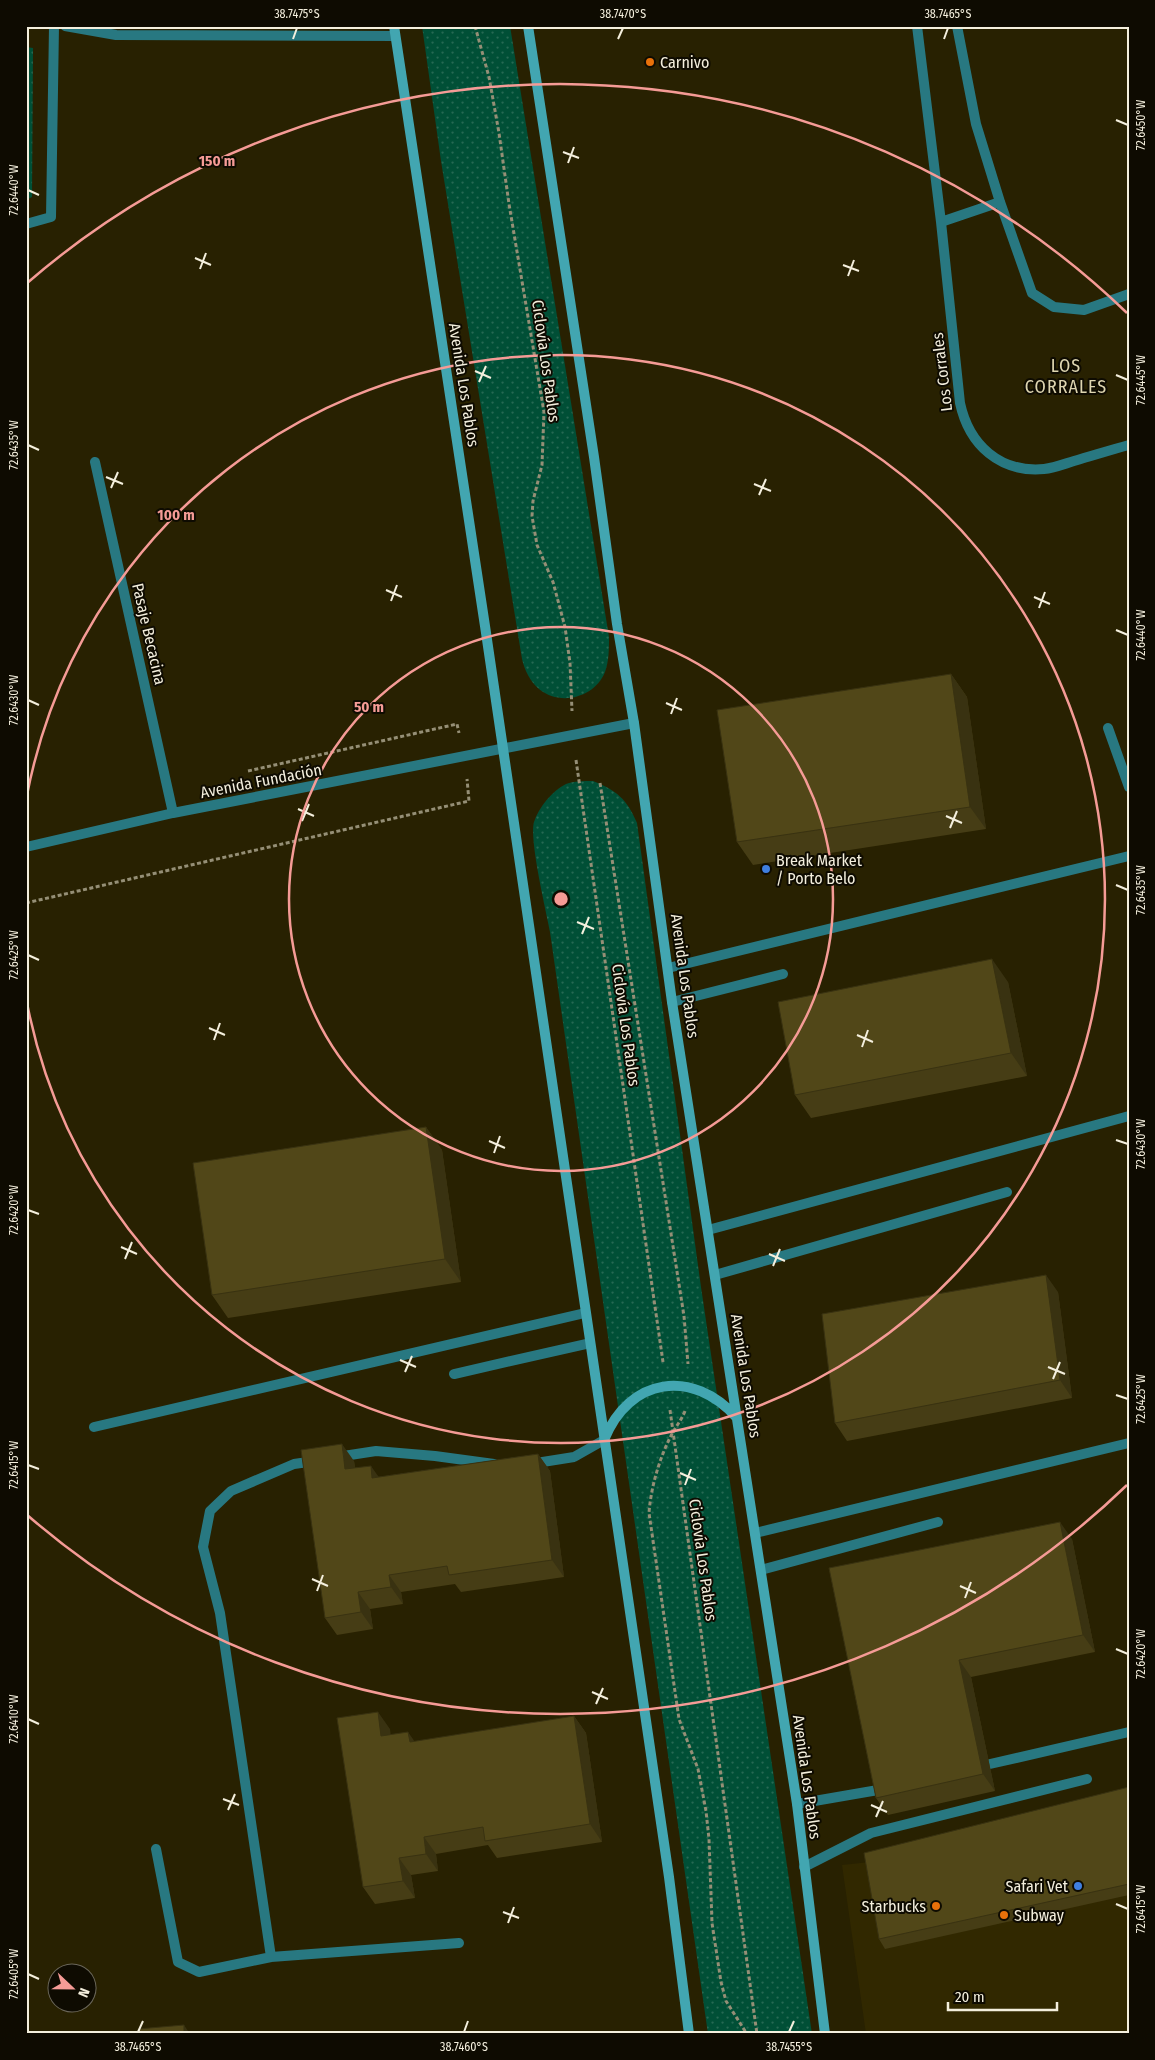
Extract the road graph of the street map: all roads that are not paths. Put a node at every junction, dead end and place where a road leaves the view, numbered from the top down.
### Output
1 (54, 26) edge
2 (65, 26) edge
3 (528, 26) edge
4 (917, 26) edge
5 (957, 26) edge
6 (395, 31) edge
7 (1000, 202) junction
8 (941, 222) junction
9 (26, 224) edge
10 (1129, 294) edge
11 (1129, 445) edge
12 (95, 462) dead end
13 (634, 723) junction
14 (1108, 728) dead end
15 (502, 748) junction
16 (1129, 787) edge
17 (173, 813) junction
18 (26, 847) edge
19 (1129, 856) edge
20 (668, 968) junction
21 (782, 974) dead end
22 (672, 1002) junction
23 (1129, 1116) edge
24 (1007, 1192) dead end
25 (708, 1230) junction
26 (715, 1274) junction
27 (585, 1313) junction
28 (590, 1343) junction
29 (454, 1374) dead end
30 (738, 1419) junction
31 (94, 1427) dead end
32 (604, 1440) junction
33 (1129, 1443) edge
34 (504, 1466) edge
35 (523, 1466) edge
36 (938, 1522) dead end
37 (755, 1533) junction
38 (760, 1570) junction
39 (1129, 1732) edge
40 (990, 1764) dead end
41 (1087, 1779) dead end
42 (878, 1790) edge
43 (797, 1804) junction
44 (156, 1849) dead end
45 (804, 1867) junction
46 (459, 1943) dead end
47 (271, 1957) junction
48 (689, 2034) edge
49 (825, 2034) edge

1 - 9 street
2 - 6 street
3 - 13 main road, Avenida Los Pablos
4 - 8 street, Los Corrales
5 - 7 street
6 - 15 main road, Avenida Los Pablos
7 - 8 street
7 - 10 street
8 - 11 street, Los Corrales
12 - 17 street, Pasaje Becacina
13 - 15 street
13 - 20 main road, Avenida Los Pablos
14 - 16 street
15 - 17 street, Avenida Fundación
15 - 27 main road, Avenida Los Pablos
17 - 18 street, Avenida Fundación
19 - 20 street
20 - 22 main road, Avenida Los Pablos
21 - 22 street
22 - 25 main road, Avenida Los Pablos
23 - 25 street
24 - 26 street
25 - 26 main road, Avenida Los Pablos
26 - 30 main road, Avenida Los Pablos
27 - 28 main road, Avenida Los Pablos
27 - 31 street
28 - 29 street
28 - 32 main road, Avenida Los Pablos
30 - 32 main road
30 - 37 main road, Avenida Los Pablos
32 - 35 street
32 - 48 main road, Avenida Los Pablos
33 - 37 street
34 - 47 street
36 - 38 street
37 - 38 main road, Avenida Los Pablos
38 - 43 main road, Avenida Los Pablos
39 - 40 street
41 - 45 street
42 - 43 street
43 - 45 main road, Avenida Los Pablos
44 - 47 street
45 - 49 main road, Avenida Los Pablos
46 - 47 street

